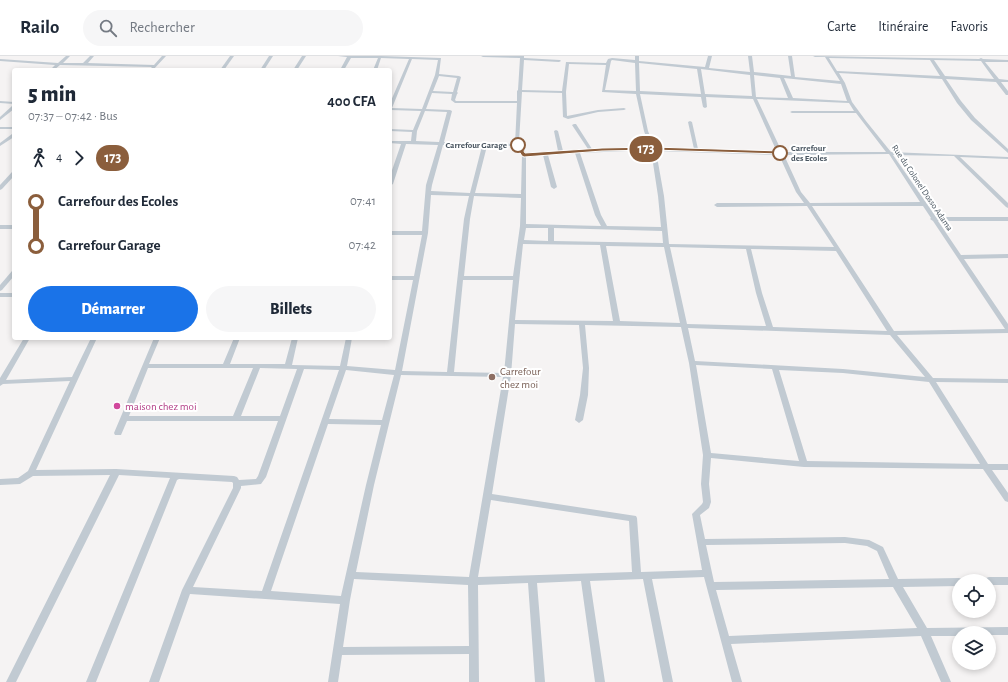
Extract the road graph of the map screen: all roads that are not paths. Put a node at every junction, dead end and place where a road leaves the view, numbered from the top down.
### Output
1 (68, 56) edge
2 (92, 56) edge
3 (164, 56) edge
4 (232, 56) edge
5 (272, 56) edge
6 (304, 56) edge
7 (340, 56) edge
8 (350, 56) edge
9 (483, 56) edge
10 (703, 56) edge
11 (710, 56) edge
12 (750, 56) edge
13 (790, 56) edge
14 (816, 56) edge
15 (826, 56) edge
16 (978, 56) edge
17 (380, 57) junction
18 (423, 57) edge
19 (522, 57) edge
20 (411, 58) junction
21 (637, 58) edge
22 (0, 60) edge
23 (932, 60) junction
24 (1008, 60) edge
25 (559, 61) dead end
26 (983, 61) junction
27 (481, 62) dead end
28 (60, 64) junction
29 (608, 64) junction
30 (84, 65) junction
31 (98, 65) junction
32 (55, 68) edge
33 (95, 68) edge
34 (153, 68) edge
35 (223, 68) edge
36 (263, 68) edge
37 (296, 68) edge
38 (343, 68) edge
39 (376, 68) edge
40 (699, 68) junction
41 (707, 69) junction
42 (837, 72) junction
43 (750, 73) junction
44 (436, 75) junction
45 (781, 76) junction
46 (944, 77) junction
47 (793, 78) junction
48 (998, 80) junction
49 (1008, 81) edge
50 (843, 82) junction
51 (519, 91) junction
52 (430, 92) junction
53 (564, 92) junction
54 (456, 93) junction
55 (638, 93) junction
56 (703, 94) junction
57 (1008, 94) edge
58 (754, 97) junction
59 (791, 99) junction
60 (0, 102) edge
61 (520, 102) junction
62 (850, 102) junction
63 (12, 103) edge
64 (392, 104) edge
65 (705, 107) dead end
66 (12, 109) edge
67 (392, 109) edge
68 (624, 109) dead end
69 (424, 110) junction
70 (792, 112) dead end
71 (857, 112) junction
72 (0, 119) edge
73 (690, 122) dead end
74 (574, 125) dead end
75 (0, 128) edge
76 (12, 128) edge
77 (392, 130) edge
78 (415, 131) junction
79 (556, 131) dead end
80 (12, 136) edge
81 (392, 142) edge
82 (404, 142) junction
83 (413, 142) junction
84 (440, 143) junction
85 (485, 144) junction
86 (0, 145) edge
87 (518, 145) junction
88 (653, 149) junction
89 (696, 149) junction
90 (591, 151) junction
91 (561, 152) junction
92 (577, 152) junction
93 (1008, 152) edge
94 (780, 153) junction
95 (890, 153) junction
96 (545, 154) junction
97 (524, 155) junction
98 (955, 155) junction
99 (1008, 158) edge
100 (12, 175) edge
101 (392, 178) edge
102 (554, 187) dead end
103 (0, 188) edge
104 (429, 193) junction
105 (472, 194) junction
106 (523, 196) junction
107 (808, 204) junction
108 (924, 204) junction
109 (717, 205) dead end
110 (1008, 206) edge
111 (933, 219) junction
112 (1008, 219) edge
113 (523, 226) junction
114 (3, 227) edge
115 (551, 227) junction
116 (605, 228) junction
117 (665, 229) junction
118 (0, 233) edge
119 (392, 233) edge
120 (424, 233) junction
121 (520, 242) junction
122 (551, 243) junction
123 (603, 244) junction
124 (666, 244) junction
125 (748, 247) junction
126 (837, 249) junction
127 (1008, 256) edge
128 (959, 257) junction
129 (12, 274) edge
130 (392, 278) edge
131 (415, 278) junction
132 (461, 278) junction
133 (516, 278) junction
134 (0, 289) edge
135 (0, 295) edge
136 (12, 295) edge
137 (512, 322) junction
138 (617, 322) junction
139 (582, 323) junction
140 (683, 324) junction
141 (770, 328) junction
142 (1008, 330) edge
143 (892, 333) junction
144 (27, 340) edge
145 (93, 340) edge
146 (156, 340) edge
147 (236, 340) edge
148 (295, 340) edge
149 (349, 340) edge
150 (692, 363) junction
151 (145, 366) junction
152 (226, 366) junction
153 (257, 366) junction
154 (288, 367) junction
155 (301, 367) junction
156 (775, 367) junction
157 (343, 368) junction
158 (398, 373) junction
159 (450, 374) junction
160 (507, 375) junction
161 (75, 379) junction
162 (931, 380) junction
163 (1008, 381) edge
164 (1, 383) edge
165 (124, 418) junction
166 (236, 419) junction
167 (283, 419) junction
168 (579, 420) dead end
169 (325, 421) junction
170 (384, 424) junction
171 (118, 433) dead end
172 (707, 455) junction
173 (804, 464) junction
174 (985, 466) junction
175 (1008, 467) edge
176 (31, 472) junction
177 (116, 472) junction
178 (177, 476) junction
179 (0, 482) edge
180 (238, 483) junction
181 (487, 496) junction
182 (1008, 499) edge
183 (701, 542) junction
184 (707, 573) junction
185 (351, 575) junction
186 (642, 575) junction
187 (585, 577) junction
188 (532, 579) junction
189 (473, 581) junction
190 (996, 581) edge
191 (1008, 581) edge
192 (895, 582) junction
193 (952, 582) edge
194 (711, 586) junction
195 (186, 590) junction
196 (265, 595) junction
197 (346, 600) junction
198 (1008, 631) edge
199 (924, 632) junction
200 (726, 640) junction
201 (472, 650) junction
202 (337, 651) junction
203 (11, 682) edge
204 (91, 682) edge
205 (154, 682) edge
206 (333, 682) edge
207 (474, 682) edge
208 (540, 682) edge
209 (600, 682) edge
210 (668, 682) edge
211 (737, 682) edge
212 (946, 682) edge

1 - 28 street
2 - 30 street
3 - 34 street
4 - 35 street
5 - 36 street
6 - 37 street
7 - 8 street
8 - 17 street
8 - 38 street
9 - 19 street
9 - 27 street
10 - 11 street
11 - 41 street
12 - 43 street
13 - 47 street
14 - 15 street
15 - 23 street
15 - 42 street, Rue du Colonel Dosso Adama
16 - 26 street
17 - 20 street
17 - 39 street
18 - 20 street
18 - 44 street
19 - 25 street
19 - 51 street
20 - 64 street
21 - 29 street
21 - 40 street
21 - 55 street
22 - 28 street
23 - 26 street
23 - 46 street
24 - 26 street
26 - 48 street
28 - 30 street
28 - 32 street
29 - 53 street
29 - 55 street
30 - 31 street
31 - 33 street
31 - 34 street
40 - 41 street
40 - 56 street
41 - 43 street
42 - 46 street
42 - 50 street, Rue du Colonel Dosso Adama
43 - 45 street
43 - 58 street
44 - 52 street
44 - 54 street
45 - 47 street
45 - 59 street
46 - 48 street
46 - 93 street
47 - 50 street
48 - 49 street
48 - 57 street
50 - 62 street, Rue du Colonel Dosso Adama
51 - 53 street
51 - 61 street
52 - 54 street
52 - 69 street
53 - 68 street
54 - 61 street
55 - 56 street
55 - 88 street
56 - 58 street
56 - 65 street
58 - 59 street
58 - 94 street
59 - 62 street
60 - 63 street
61 - 87 street
62 - 71 street, Rue du Colonel Dosso Adama
66 - 72 street
67 - 69 street
69 - 78 street
69 - 84 street
70 - 71 street
71 - 95 street, Rue du Colonel Dosso Adama
73 - 89 street
74 - 90 street
75 - 76 street
77 - 78 street
78 - 83 street
79 - 91 street
80 - 86 street
81 - 82 street
82 - 83 street
82 - 101 street
83 - 84 street
84 - 85 street
84 - 104 street
85 - 87 street
85 - 105 street
87 - 97 street
88 - 89 street
88 - 90 street
88 - 117 street
89 - 94 street
90 - 92 street
91 - 92 street
91 - 96 street
92 - 116 street
94 - 95 street
94 - 107 street
95 - 98 street
95 - 108 street, Rue du Colonel Dosso Adama
96 - 97 street
96 - 102 street
97 - 106 street
98 - 99 street
98 - 110 street
100 - 103 street
104 - 105 street
104 - 120 street
105 - 106 street
105 - 132 street
106 - 113 street
107 - 108 street
107 - 109 street
107 - 126 street
108 - 111 street, Rue du Colonel Dosso Adama
111 - 112 street
111 - 128 street, Rue du Colonel Dosso Adama
113 - 115 street
113 - 121 street
114 - 118 street
115 - 116 street
115 - 122 street
116 - 117 street
117 - 124 street
119 - 120 street
120 - 131 street
121 - 122 street
121 - 133 street
122 - 123 street
123 - 124 street
123 - 138 street
124 - 125 street
124 - 140 street
125 - 126 street
125 - 141 street
126 - 143 street
127 - 128 street
128 - 142 street, Rue du Colonel Dosso Adama
129 - 134 street
130 - 131 street
131 - 158 street
132 - 133 street
132 - 159 street
133 - 137 street
135 - 136 street
137 - 139 street
137 - 160 street
138 - 139 street
138 - 140 street
139 - 168 street
140 - 141 street
140 - 150 street
141 - 143 street
142 - 143 street
143 - 162 street
144 - 164 street
145 - 161 street
146 - 151 street
147 - 152 street
148 - 154 street
149 - 157 street
150 - 156 street
150 - 172 street
151 - 152 street
151 - 165 street
152 - 153 street
153 - 154 street
153 - 166 street
154 - 155 street
155 - 157 street
155 - 167 street
156 - 162 street
156 - 173 street
157 - 158 street
157 - 169 street
158 - 159 street
158 - 170 street
159 - 160 street
160 - 181 street
161 - 164 street
161 - 176 street
162 - 163 street
162 - 174 street
165 - 166 street
165 - 171 street
166 - 167 street
167 - 180 street
169 - 170 street
169 - 196 street
170 - 185 street
172 - 173 street
172 - 183 street
173 - 174 street
174 - 175 street
174 - 182 street
176 - 177 street
176 - 179 street
177 - 178 street
177 - 203 street
178 - 180 street
178 - 204 street
180 - 195 street
181 - 186 street
181 - 189 street
183 - 184 street
183 - 192 street
184 - 186 street
184 - 194 street
185 - 189 street
185 - 197 street
186 - 187 street
186 - 210 street
187 - 188 street
187 - 209 street
188 - 189 street
188 - 208 street
189 - 201 street
190 - 191 street
192 - 193 street
192 - 194 street
192 - 199 street
194 - 200 street
195 - 196 street
195 - 205 street
196 - 197 street
197 - 202 street
198 - 199 street
199 - 200 street
199 - 212 street
200 - 211 street
201 - 202 street
201 - 207 street
202 - 206 street

